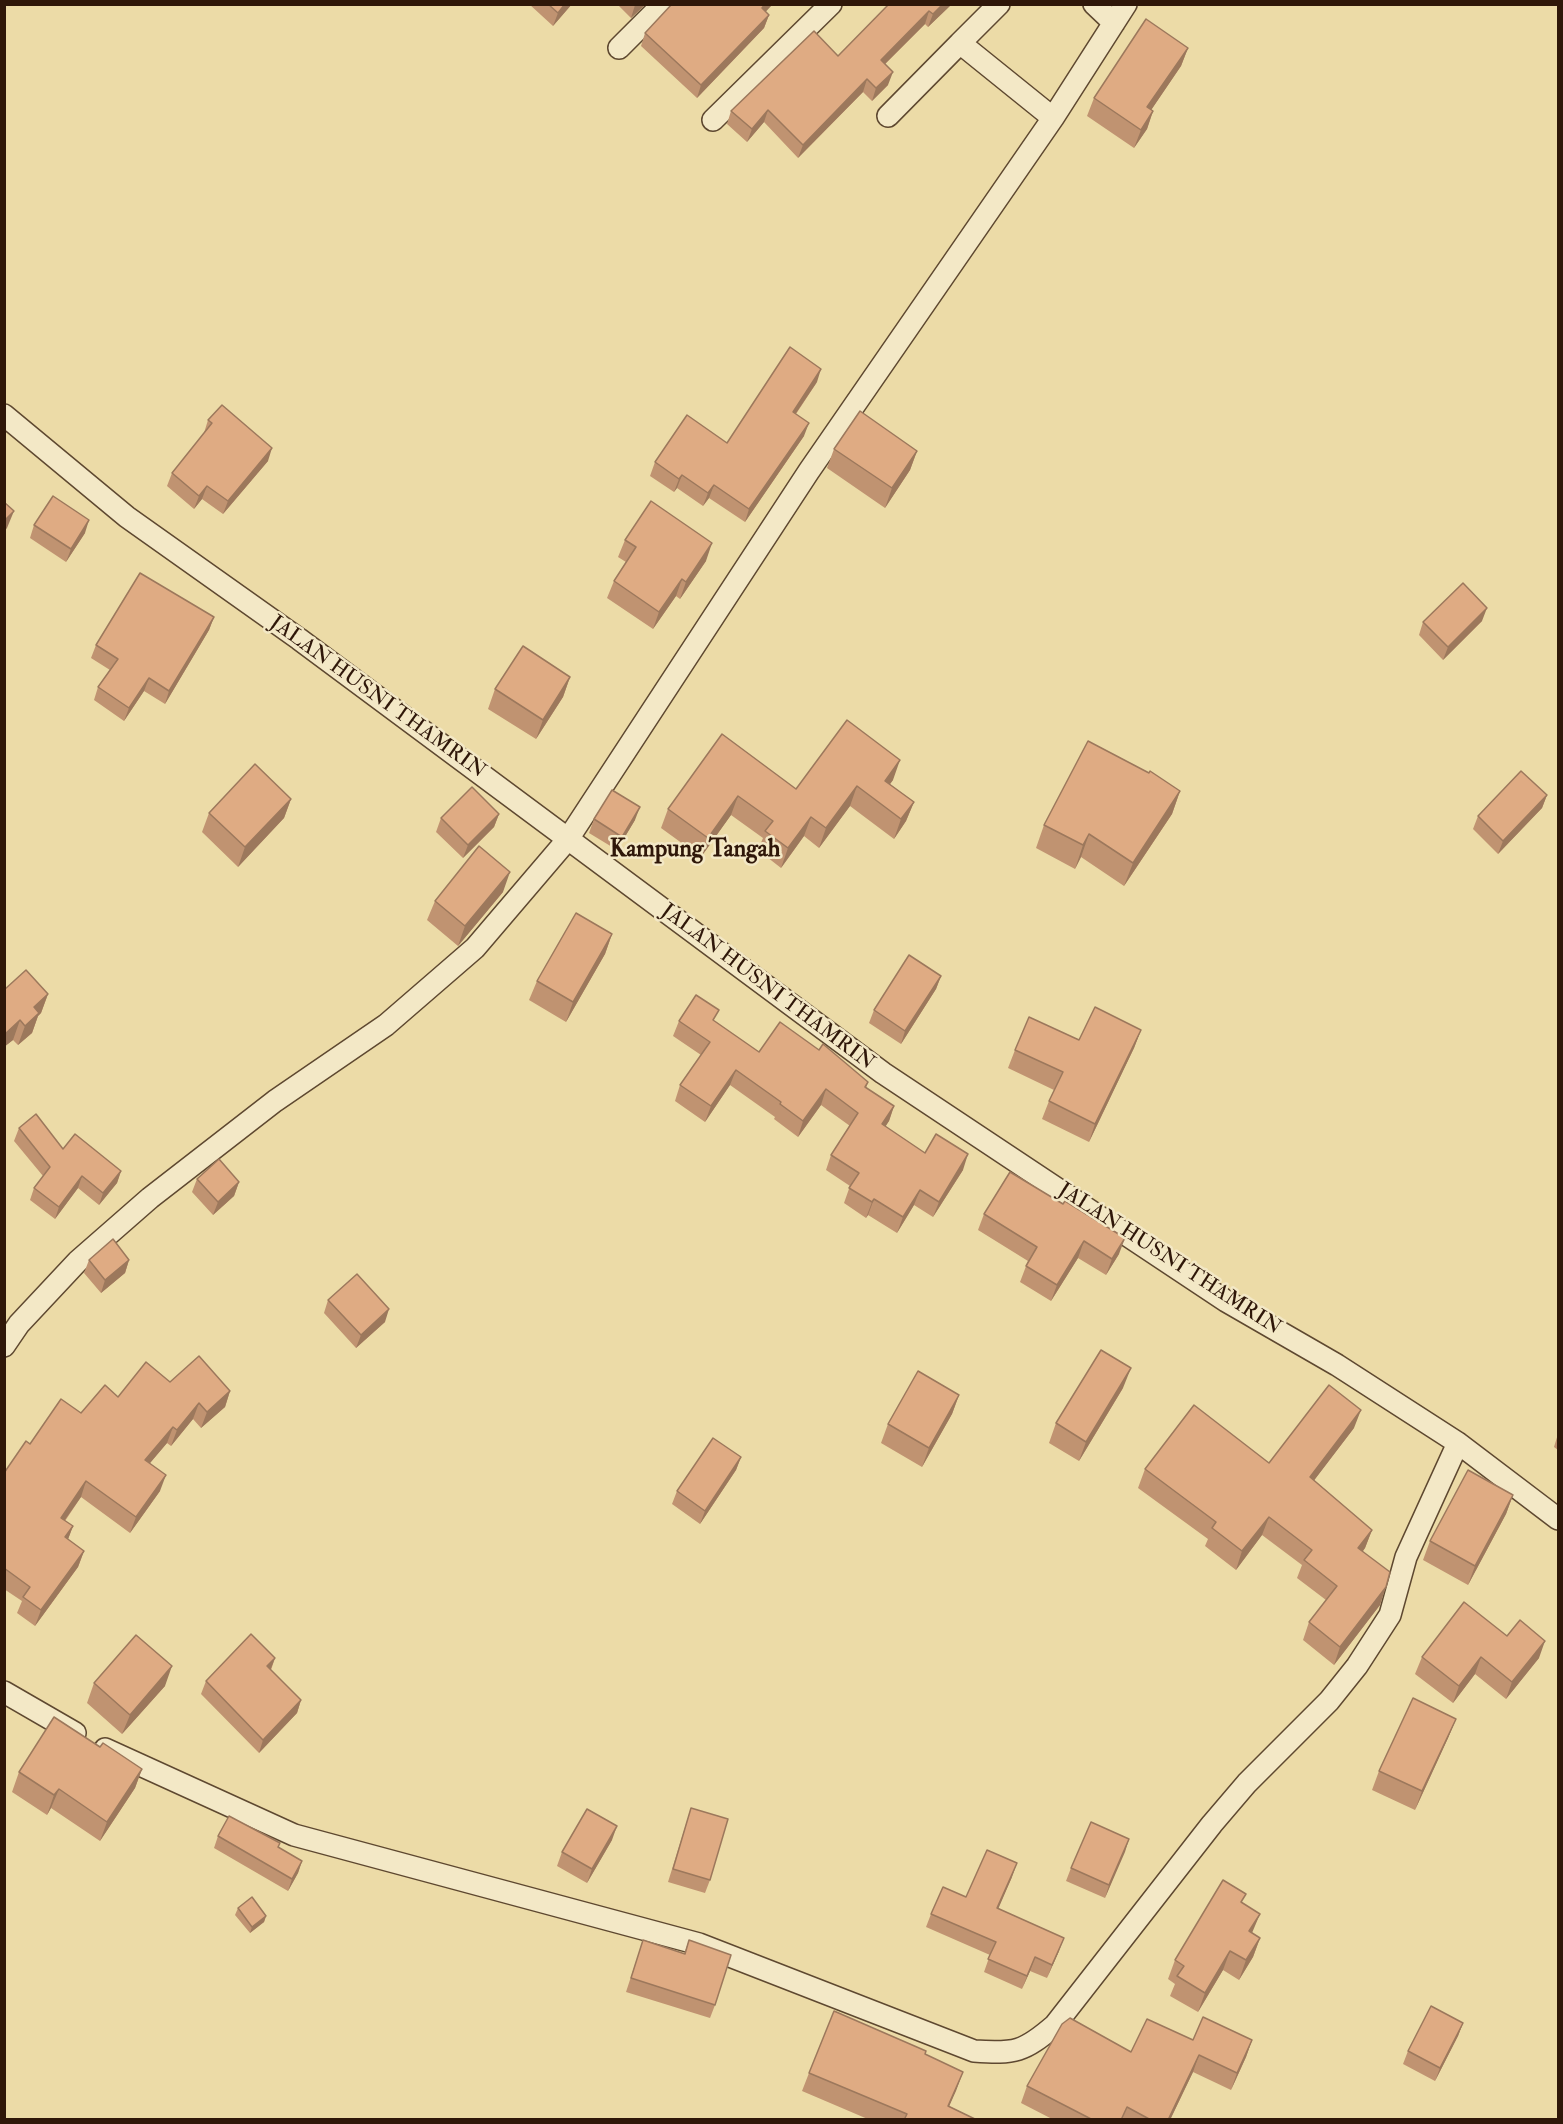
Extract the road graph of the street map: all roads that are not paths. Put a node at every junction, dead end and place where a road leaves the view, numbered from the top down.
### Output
1 (663, 4) edge
2 (831, 4) edge
3 (999, 4) edge
4 (1094, 4) edge
5 (1126, 4) edge
6 (1114, 23) junction
7 (960, 43) junction
8 (619, 48) dead end
9 (888, 116) dead end
10 (1053, 118) junction
11 (714, 120) dead end
12 (4, 415) edge
13 (568, 839) junction
14 (4, 1346) edge
15 (1458, 1443) junction
16 (1558, 1519) edge
17 (4, 1692) edge

1 - 8 street
2 - 11 street
3 - 7 street
4 - 6 street
5 - 6 street
6 - 10 street
7 - 9 street
7 - 10 street
10 - 13 street
12 - 13 street, JALAN HUSNI THAMRIN
13 - 14 street
13 - 15 street, JALAN HUSNI THAMRIN
15 - 16 street, JALAN HUSNI THAMRIN
15 - 17 street

